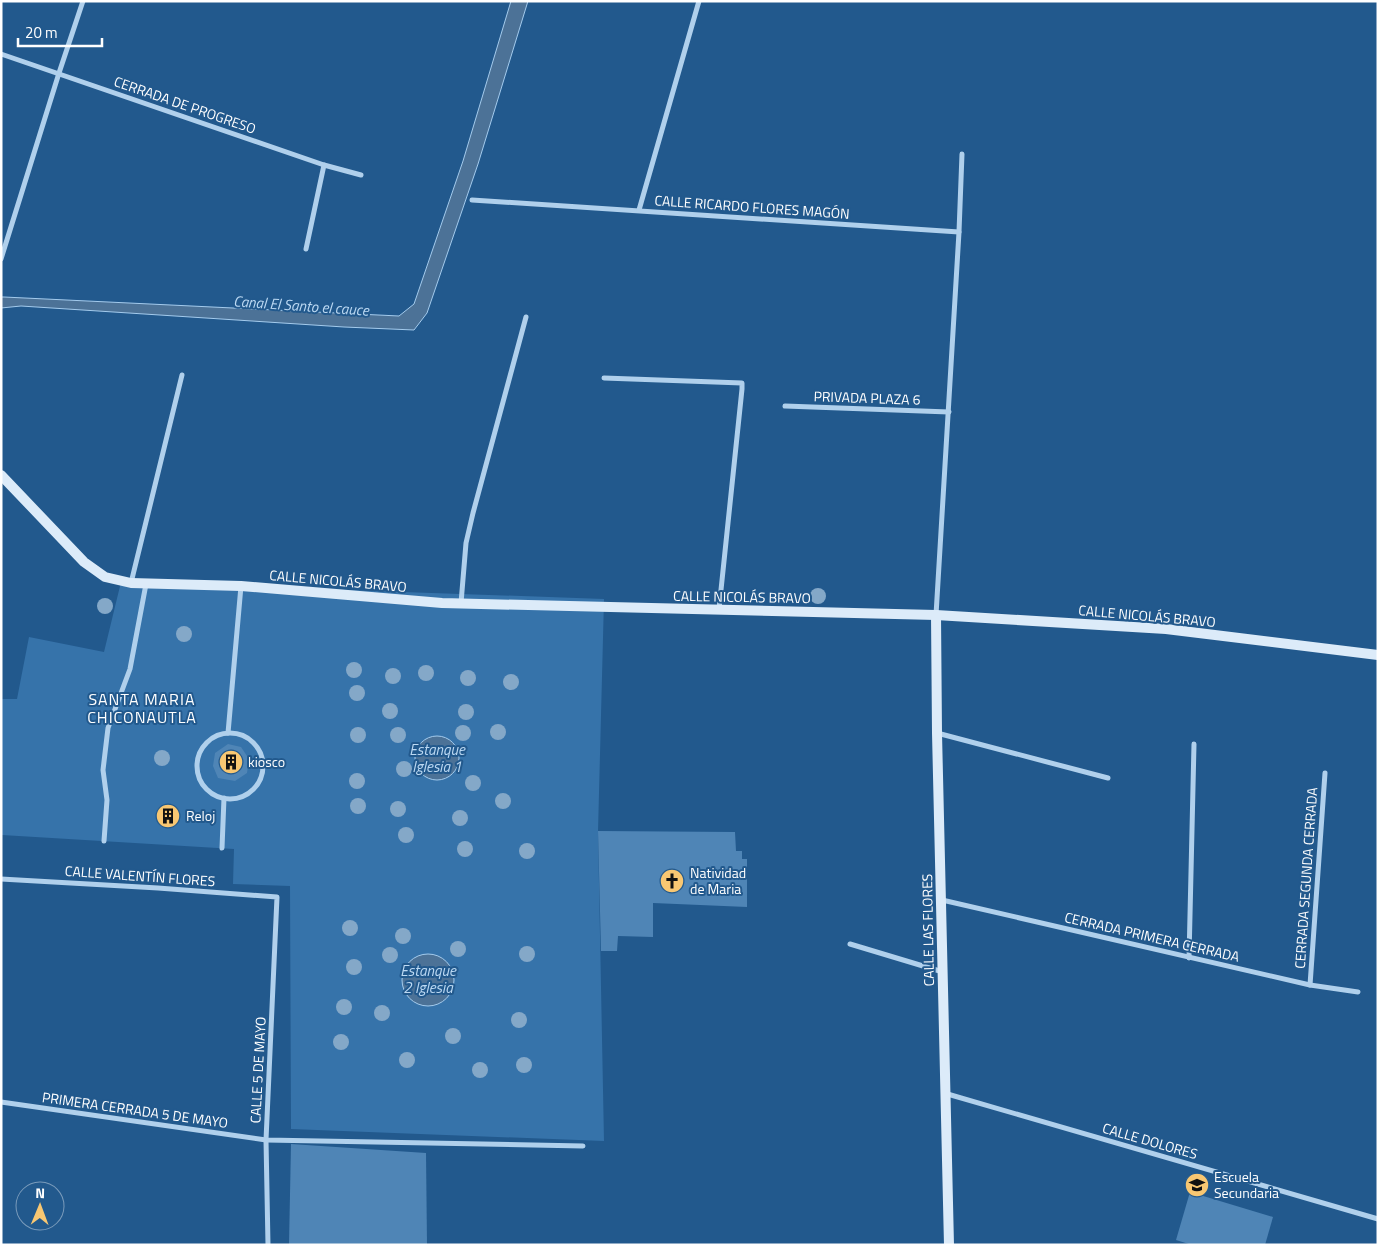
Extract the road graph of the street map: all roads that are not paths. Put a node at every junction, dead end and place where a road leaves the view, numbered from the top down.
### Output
1 (83, 1) edge
2 (699, 1) edge
3 (1, 54) edge
4 (59, 73) junction
5 (962, 154) dead end
6 (324, 165) junction
7 (362, 175) dead end
8 (472, 200) dead end
9 (639, 210) junction
10 (959, 232) junction
11 (306, 248) dead end
12 (1, 259) edge
13 (526, 317) dead end
14 (182, 375) dead end
15 (604, 378) dead end
16 (785, 406) dead end
17 (949, 412) junction
18 (1, 475) edge
19 (146, 583) junction
20 (131, 584) junction
21 (241, 586) junction
22 (461, 604) junction
23 (719, 610) junction
24 (936, 615) junction
25 (1378, 655) edge
26 (228, 733) junction
27 (936, 733) junction
28 (1194, 744) dead end
29 (1324, 773) dead end
30 (1108, 778) dead end
31 (224, 798) junction
32 (104, 841) dead end
33 (222, 848) dead end
34 (1, 879) edge
35 (277, 897) joint
36 (942, 900) junction
37 (850, 944) dead end
38 (1189, 958) junction
39 (943, 972) junction
40 (1310, 985) junction
41 (1358, 992) dead end
42 (944, 1093) junction
43 (1, 1102) edge
44 (266, 1140) junction
45 (583, 1146) dead end
46 (1378, 1219) edge
47 (268, 1245) edge
48 (949, 1245) edge

1 - 4 street
2 - 9 street, CALLE RICARDO FLORES MAGÓN
3 - 4 street, CERRADA DE PROGRESO
4 - 6 street, CERRADA DE PROGRESO
4 - 12 street
5 - 10 street
6 - 7 street, CERRADA DE PROGRESO
6 - 11 street
8 - 9 street
9 - 10 street, CALLE RICARDO FLORES MAGÓN
10 - 17 street
13 - 22 street
14 - 20 street
15 - 23 street
16 - 17 street, PRIVADA PLAZA 6
17 - 24 street
18 - 20 street, CALLE NICOLÁS BRAVO
19 - 20 street, CALLE NICOLÁS BRAVO
19 - 21 street, CALLE NICOLÁS BRAVO
19 - 32 street
21 - 22 street, CALLE NICOLÁS BRAVO
21 - 26 street
22 - 23 street, CALLE NICOLÁS BRAVO
23 - 24 street, CALLE NICOLÁS BRAVO
24 - 25 street, CALLE NICOLÁS BRAVO
24 - 27 street, CALLE LAS FLORES
26 - 31 street
26 - 31 street
27 - 30 street
27 - 36 street, CALLE LAS FLORES
28 - 38 street
29 - 40 street, CERRADA SEGUNDA CERRADA
31 - 33 street
34 - 35 street, CALLE VALENTÍN FLORES
35 - 44 street, CALLE 5 DE MAYO
36 - 38 street, CERRADA PRIMERA CERRADA
36 - 39 street, CALLE LAS FLORES
37 - 39 street
38 - 40 street, CERRADA PRIMERA CERRADA
39 - 42 street, CALLE LAS FLORES
40 - 41 street, CERRADA PRIMERA CERRADA
42 - 46 street, CALLE DOLORES
42 - 48 street, CALLE LAS FLORES
43 - 44 street, PRIMERA CERRADA 5 DE MAYO
44 - 45 street, PRIMERA CERRADA 5 DE MAYO
44 - 47 street, CALLE 5 DE MAYO

